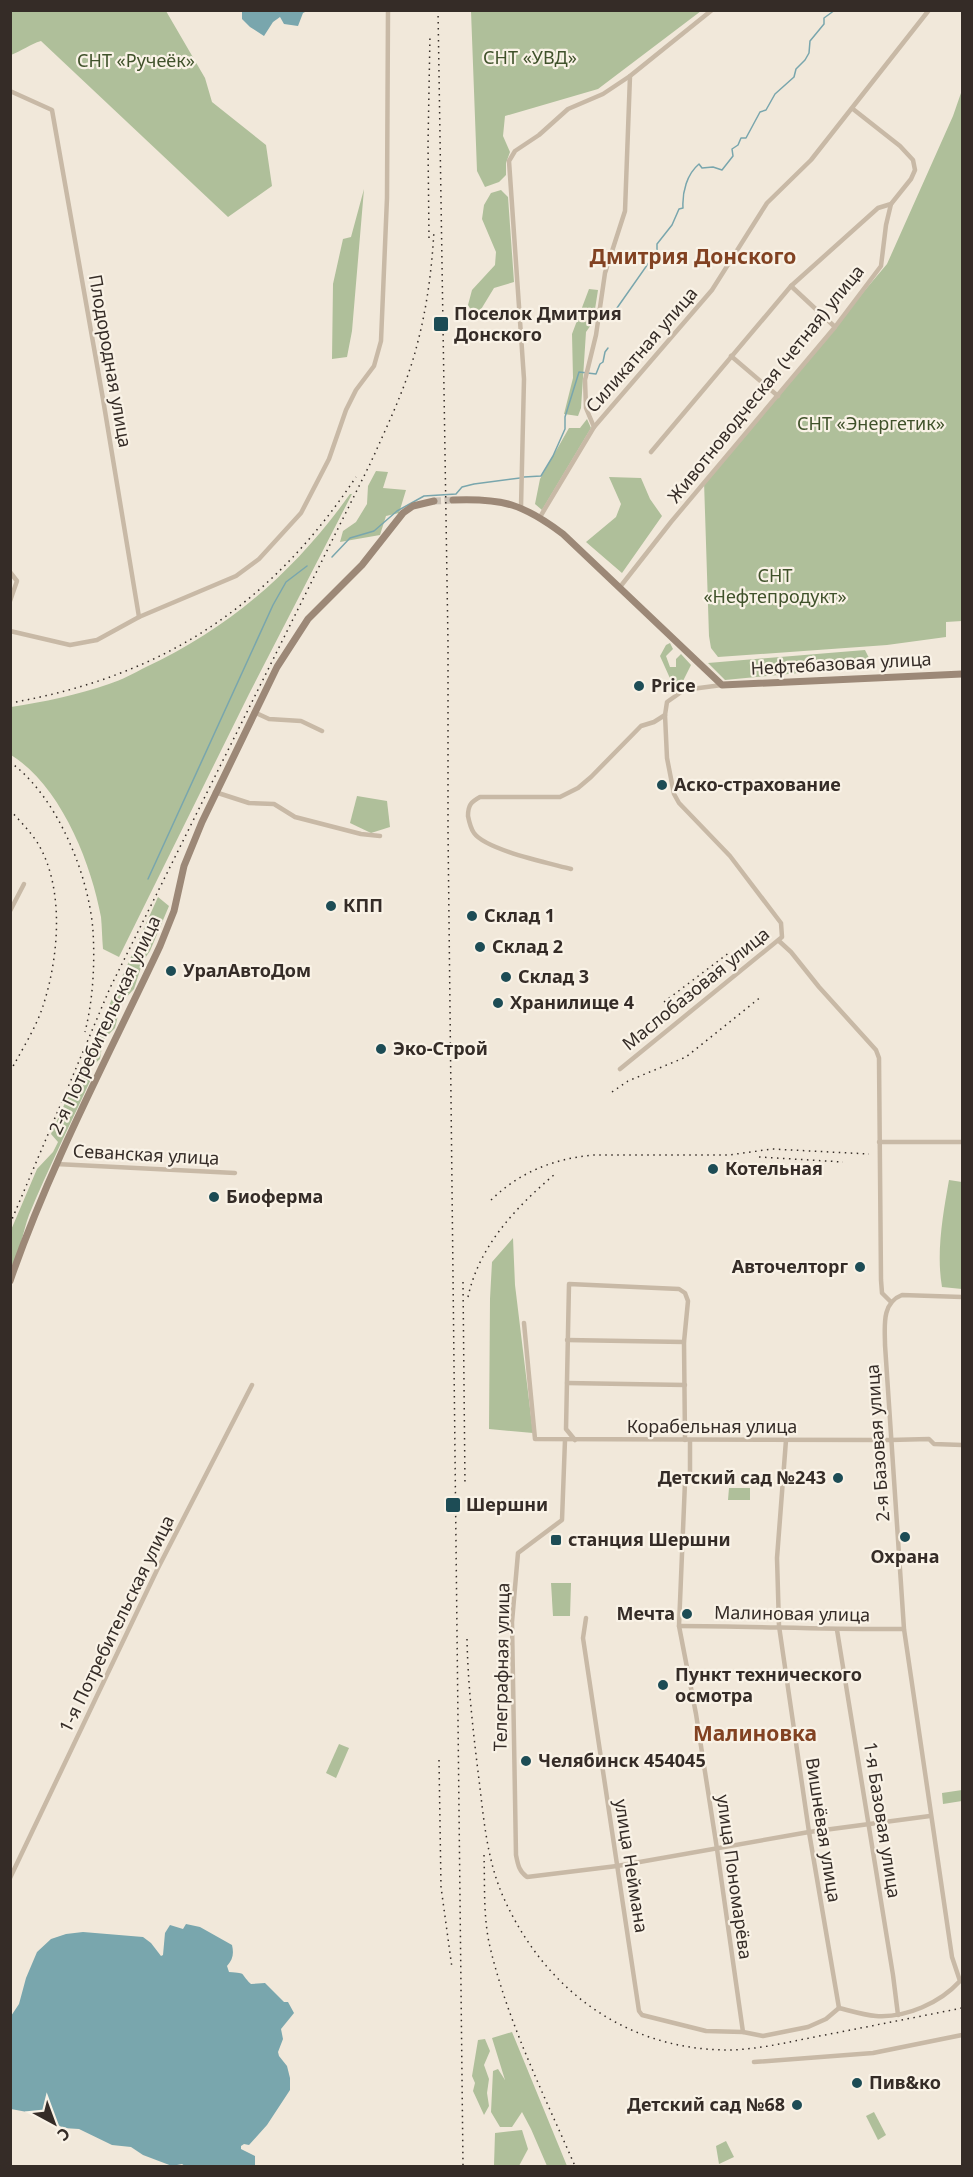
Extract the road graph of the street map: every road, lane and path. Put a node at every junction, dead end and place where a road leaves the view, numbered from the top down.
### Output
1 (388, 10) edge
2 (712, 10) edge
3 (929, 10) edge
4 (630, 76) junction
5 (10, 91) edge
6 (853, 109) junction
7 (891, 204) junction
8 (791, 286) junction
9 (835, 327) junction
10 (731, 356) junction
11 (778, 396) junction
12 (594, 427) junction
13 (651, 452) dead end
14 (453, 500) tunnel mouth
15 (434, 501) tunnel mouth
16 (521, 507) junction
17 (540, 516) junction
18 (10, 572) edge
19 (620, 587) junction
20 (10, 601) edge
21 (139, 617) junction
22 (10, 631) edge
23 (963, 674) edge
24 (722, 685) junction
25 (254, 712) junction
26 (665, 715) junction
27 (322, 731) dead end
28 (215, 792) junction
29 (380, 836) dead end
30 (571, 869) dead end
31 (24, 884) dead end
32 (10, 911) edge
33 (779, 941) junction
34 (620, 1069) dead end
35 (879, 1142) junction
36 (963, 1143) edge
37 (56, 1164) junction
38 (235, 1173) dead end
39 (10, 1281) edge
40 (963, 1297) edge
41 (891, 1302) junction
42 (524, 1323) dead end
43 (567, 1340) junction
44 (684, 1342) junction
45 (567, 1383) junction
46 (252, 1385) dead end
47 (685, 1385) junction
48 (565, 1440) junction
49 (575, 1440) junction
50 (687, 1440) junction
51 (786, 1440) junction
52 (890, 1440) junction
53 (963, 1445) edge
54 (586, 1618) dead end
55 (679, 1626) junction
56 (779, 1626) junction
57 (904, 1629) junction
58 (837, 1630) junction
59 (930, 1816) junction
60 (869, 1825) junction
61 (809, 1832) junction
62 (717, 1849) junction
63 (617, 1866) junction
64 (10, 1878) edge
65 (839, 2008) junction
66 (898, 2015) junction
67 (743, 2032) junction
68 (963, 2035) edge
69 (754, 2062) dead end

1 - 21 street
2 - 4 street
3 - 6 street, Силикатная улица
4 - 12 street
4 - 16 street
5 - 21 street, Плодородная улица
6 - 7 street, Животноводческая (четная) улица
6 - 12 street, Силикатная улица
7 - 8 street
7 - 9 street, Животноводческая (четная) улица
8 - 9 street
8 - 10 street
9 - 11 street, Животноводческая (четная) улица
10 - 11 street
10 - 13 street
11 - 19 street, Животноводческая (четная) улица
12 - 17 street, Силикатная улица
14 - 16 street
15 - 25 street, 2-я Потребительская улица
16 - 17 street
17 - 19 street
18 - 20 street
19 - 24 street
21 - 22 street
23 - 24 street, Нефтебазовая улица
24 - 26 street
25 - 27 street
25 - 28 street, 2-я Потребительская улица
26 - 30 street
26 - 33 street, Маслобазовая улица
28 - 29 street
28 - 37 street, 2-я Потребительская улица
31 - 32 street
33 - 34 street, Маслобазовая улица
33 - 35 street
35 - 36 street
35 - 41 street
37 - 38 street, Севанская улица
37 - 39 street, 2-я Потребительская улица
40 - 41 street
41 - 52 street, 2-я Базовая улица
42 - 48 street, Корабельная улица
43 - 44 street
43 - 44 street, улица Пономарёва
43 - 45 street
44 - 47 street, улица Пономарёва
45 - 47 street
45 - 49 street
46 - 64 street, 1-я Потребительская улица
47 - 50 street, улица Пономарёва
48 - 49 street, Корабельная улица
48 - 63 street, Телеграфная улица
49 - 50 street, Корабельная улица
50 - 51 street, Корабельная улица
50 - 55 street, улица Пономарёва
51 - 52 street, Корабельная улица
51 - 56 street, Вишнёвая улица
52 - 53 street, Корабельная улица
52 - 57 street, 2-я Базовая улица
54 - 63 street, улица Неймана
55 - 56 street, Малиновая улица
55 - 62 street, улица Пономарёва
56 - 58 street, Малиновая улица
56 - 61 street, Вишнёвая улица
57 - 58 street, Малиновая улица
57 - 59 street, 2-я Базовая улица
58 - 60 street, 1-я Базовая улица
59 - 60 street
59 - 66 street, 2-я Базовая улица
60 - 61 street
60 - 66 street, 1-я Базовая улица
61 - 62 street
61 - 65 street, Вишнёвая улица
62 - 63 street
62 - 67 street, улица Пономарёва
63 - 67 street, улица Неймана
65 - 66 street
65 - 67 street
68 - 69 street

